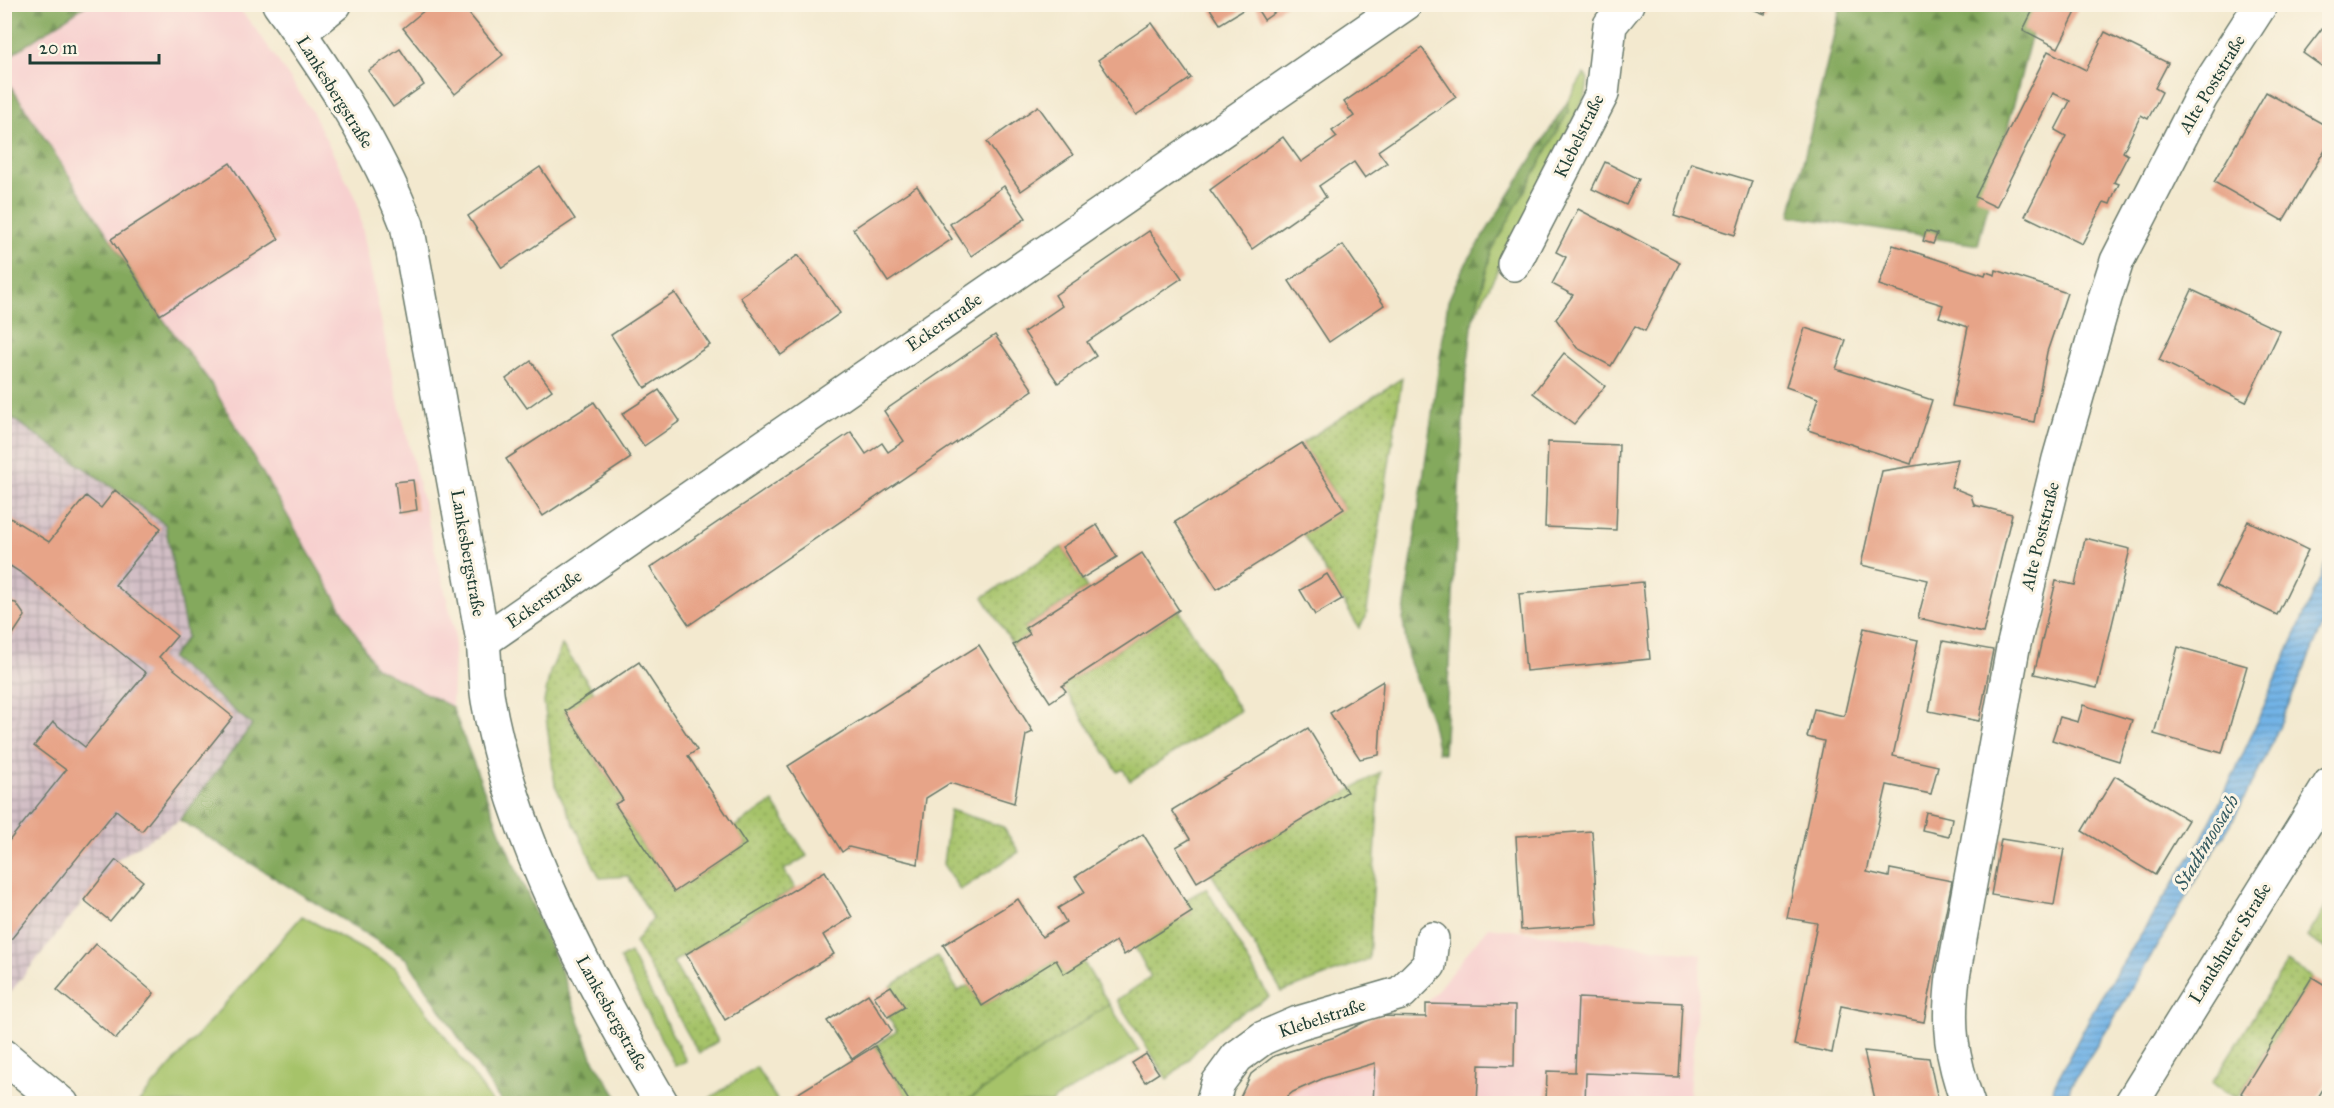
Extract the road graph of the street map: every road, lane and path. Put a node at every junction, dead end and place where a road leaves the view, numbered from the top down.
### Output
1 (279, 4) edge
2 (335, 4) edge
3 (1405, 4) edge
4 (2261, 4) edge
5 (1611, 11) edge
6 (299, 33) junction
7 (1514, 264) dead end
8 (483, 641) junction
9 (2330, 784) edge
10 (1432, 939) dead end
11 (4, 1056) edge
12 (62, 1104) edge
13 (662, 1104) edge
14 (1212, 1104) edge
15 (1968, 1104) edge
16 (2131, 1104) edge

1 - 6 street, Lankesbergstraße
2 - 6 street
3 - 8 street, Eckerstraße
4 - 15 street, Alte Poststraße
5 - 7 street, Klebelstraße
6 - 8 street, Lankesbergstraße
8 - 13 street, Lankesbergstraße
9 - 16 street, Landshuter Straße
10 - 14 street, Klebelstraße
11 - 12 street

